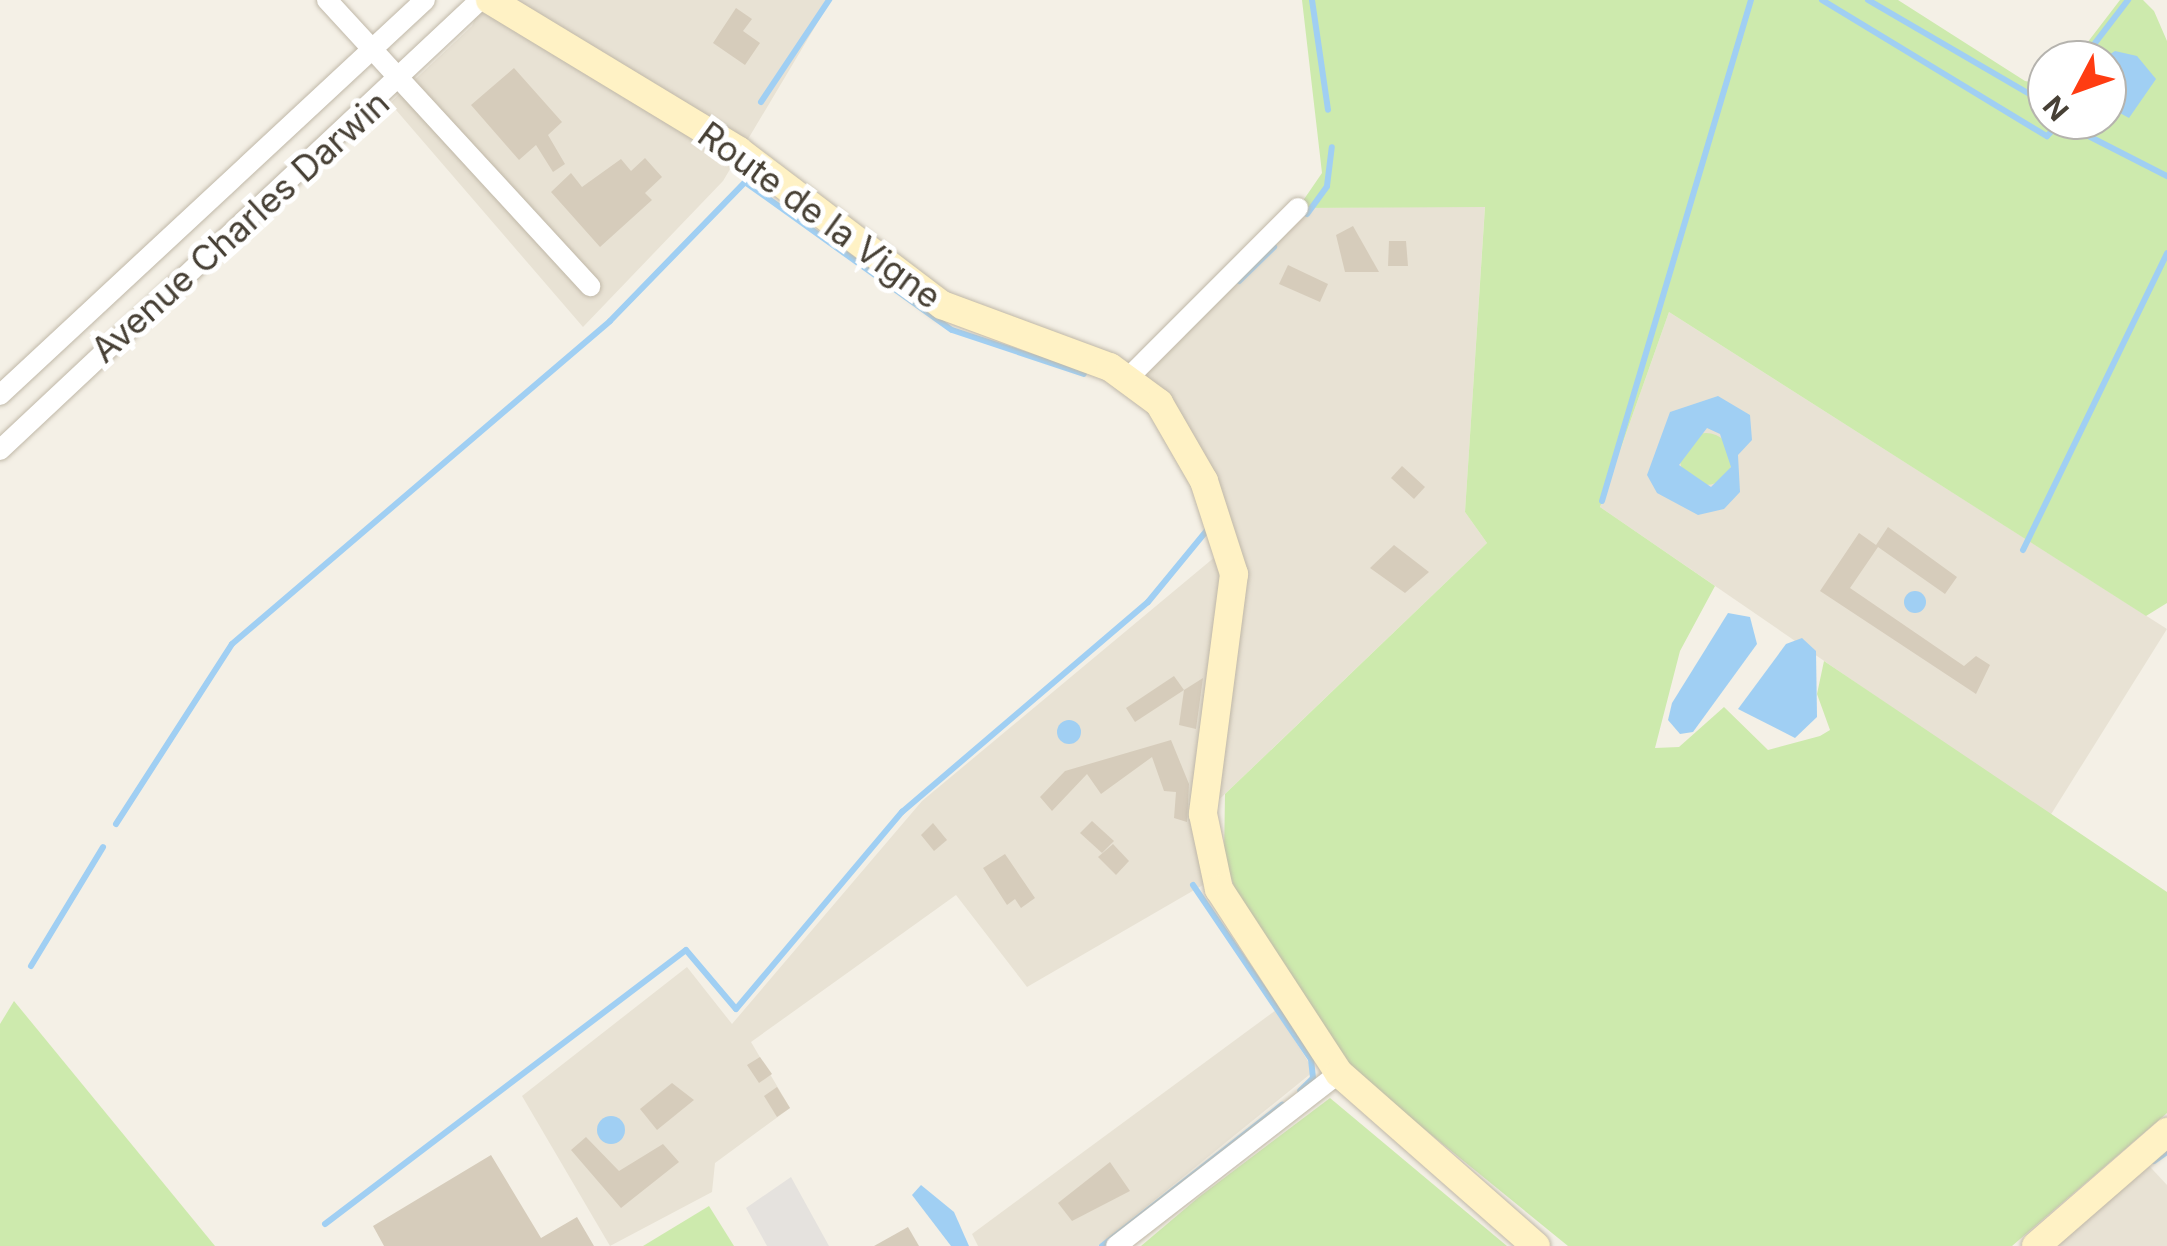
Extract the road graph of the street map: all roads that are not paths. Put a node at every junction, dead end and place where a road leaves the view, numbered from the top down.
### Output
1 (328, 0) edge
2 (425, 0) edge
3 (480, 0) edge
4 (490, 0) edge
5 (374, 52) junction
6 (400, 80) junction
7 (1298, 208) dead end
8 (590, 286) dead end
9 (1129, 377) junction
10 (5, 382) edge
11 (0, 450) edge
12 (1339, 1073) junction
13 (2167, 1132) edge
14 (1116, 1246) edge
15 (1536, 1246) edge
16 (2036, 1246) edge

1 - 5 street
2 - 5 street, Avenue Charles Darwin
3 - 6 street, Avenue Charles Darwin
4 - 9 street, Route de la Vigne
5 - 6 street
5 - 10 street, Avenue Charles Darwin
6 - 8 street
6 - 11 street, Avenue Charles Darwin
7 - 9 street
9 - 12 street, Route de la Vigne
12 - 14 street
12 - 15 street, Route de la Vigne
13 - 16 street

